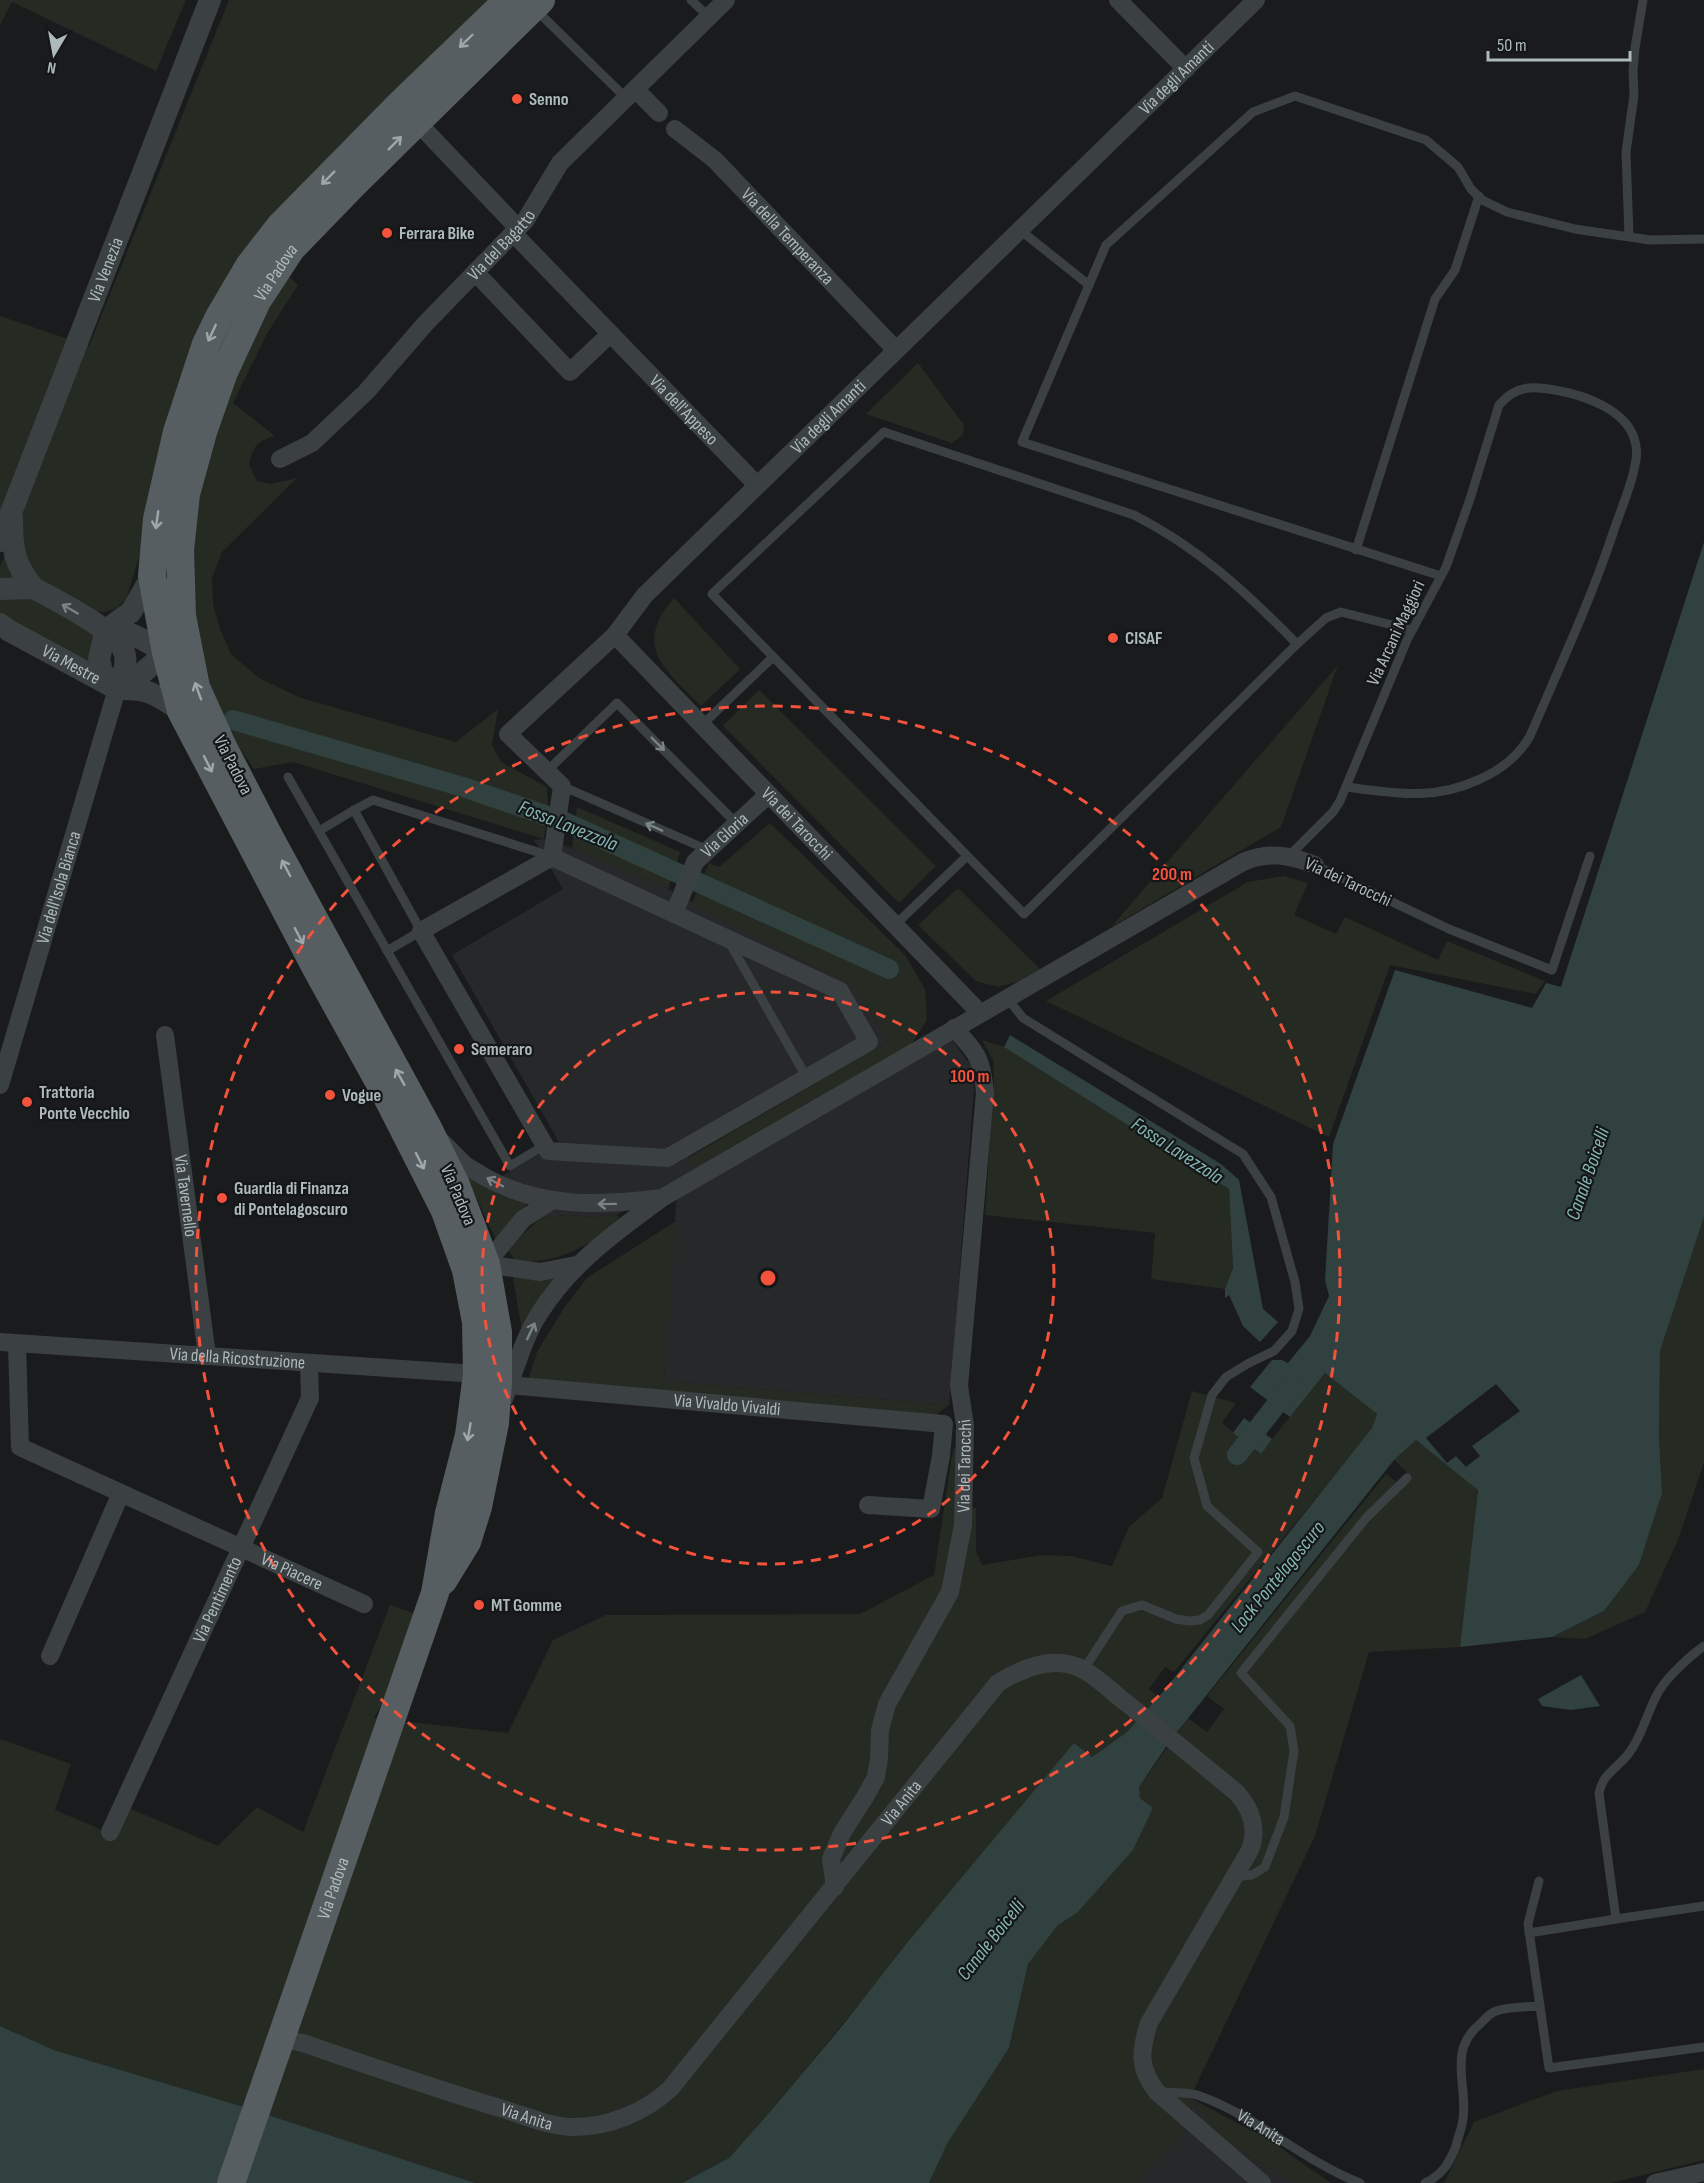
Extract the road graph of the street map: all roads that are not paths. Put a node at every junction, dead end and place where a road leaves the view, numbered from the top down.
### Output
1 (210, 0) edge
2 (691, 0) edge
3 (726, 0) edge
4 (1118, 0) edge
5 (1256, 0) edge
6 (1643, 0) edge
7 (527, 2) edge
8 (709, 17) junction
9 (1186, 69) junction
10 (630, 94) junction
11 (659, 112) dead end
12 (409, 113) junction
13 (675, 129) dead end
14 (1479, 196) junction
15 (515, 230) junction
16 (1020, 230) junction
17 (1629, 236) junction
18 (1704, 239) edge
19 (282, 242) junction
20 (475, 272) junction
21 (1089, 285) junction
22 (610, 334) junction
23 (896, 350) junction
24 (280, 459) dead end
25 (757, 485) junction
26 (12, 510) junction
27 (0, 541) edge
28 (1356, 550) junction
29 (152, 576) junction
30 (1441, 576) junction
31 (34, 588) junction
32 (0, 589) edge
33 (0, 624) edge
34 (106, 630) junction
35 (1412, 630) junction
36 (615, 635) junction
37 (25, 639) junction
38 (0, 640) edge
39 (1297, 644) junction
40 (177, 650) junction
41 (773, 657) junction
42 (117, 689) junction
43 (181, 711) junction
44 (702, 725) junction
45 (547, 771) junction
46 (288, 777) dead end
47 (562, 786) junction
48 (1346, 786) junction
49 (769, 795) junction
50 (354, 810) junction
51 (737, 824) junction
52 (319, 831) junction
53 (262, 844) junction
54 (701, 856) junction
55 (967, 856) junction
56 (1289, 856) junction
57 (1590, 856) dead end
58 (552, 857) junction
59 (1315, 865) joint
60 (674, 914) junction
61 (895, 925) junction
62 (422, 932) junction
63 (726, 938) junction
64 (387, 951) junction
65 (326, 964) junction
66 (1006, 998) junction
67 (980, 1013) junction
68 (954, 1028) junction
69 (165, 1035) dead end
70 (807, 1078) junction
71 (0, 1085) edge
72 (428, 1128) junction
73 (545, 1145) junction
74 (667, 1158) junction
75 (684, 1186) junction
76 (662, 1198) junction
77 (550, 1201) junction
78 (576, 1265) junction
79 (476, 1267) junction
80 (9, 1343) edge
81 (207, 1356) junction
82 (309, 1363) junction
83 (495, 1380) junction
84 (944, 1424) junction
85 (965, 1425) junction
86 (1407, 1478) dead end
87 (121, 1494) junction
88 (868, 1505) dead end
89 (241, 1548) junction
90 (435, 1593) junction
91 (364, 1604) dead end
92 (1704, 1646) edge
93 (50, 1656) dead end
94 (1084, 1669) junction
95 (110, 1832) dead end
96 (1234, 1877) junction
97 (1539, 1881) dead end
98 (835, 1887) junction
99 (1704, 1906) edge
100 (1616, 1919) junction
101 (1529, 1933) junction
102 (1540, 2006) junction
103 (281, 2039) junction
104 (1704, 2047) edge
105 (1157, 2092) junction
106 (1704, 2172) edge
107 (231, 2183) edge
108 (1262, 2183) edge
109 (1360, 2183) edge
110 (1425, 2183) edge
111 (1655, 2183) edge

1 - 26 street, Via Venezia
2 - 8 lane
3 - 8 street, Via del Bagatto
4 - 9 street
5 - 9 street, Via degli Amanti
6 - 17 lane
7 - 10 lane
7 - 12 main road, Via Padova
8 - 10 street, Via del Bagatto
9 - 16 street, Via degli Amanti
10 - 11 street
10 - 15 street, Via del Bagatto
12 - 15 street, Via dell'Appeso
12 - 19 main road, Via Padova
13 - 23 street, Via della Temperanza
14 - 17 lane
14 - 21 lane
14 - 28 lane
15 - 20 street, Via del Bagatto
15 - 22 street, Via dell'Appeso
16 - 21 lane
16 - 23 street, Via degli Amanti
17 - 18 lane
19 -> 29 main road, Via Padova
19 - 40 main road, Via Padova
20 - 22 street
20 - 24 street, Via del Bagatto
21 - 28 lane
22 - 25 street, Via dell'Appeso
23 - 25 street, Via degli Amanti
25 - 36 street, Via degli Amanti
26 - 27 street, Via Venezia
26 - 31 street, Via Mestre
28 - 30 lane
29 - 34 street
29 - 40 main road, Via Padova
30 - 35 lane, Via Arcani Maggiori
30 - 48 lane, Via Arcani Maggiori
31 - 32 street
34 -> 31 street, Via Mestre
33 - 37 street, Via Mestre
34 - 40 street, Via Mestre
34 - 42 street, Via Mestre
35 - 39 lane
35 - 48 lane, Via Arcani Maggiori
36 - 44 street, Via dei Tarocchi
36 - 45 street, Via degli Amanti
37 - 38 street, Via Mestre
37 - 42 street, Via Mestre
39 - 41 lane
39 - 55 lane
40 - 42 street, Via Mestre
40 - 43 main road, Via Padova
53 -> 40 main road, Via Padova
41 - 44 lane
41 - 55 lane
42 - 43 street, Via Mestre
42 - 71 street, Via dell'Isola Bianca
43 -> 53 main road, Via Padova
44 - 49 street, Via dei Tarocchi
45 - 47 street, Via degli Amanti
45 -> 51 lane
46 - 52 lane
54 -> 47 lane
47 - 58 street
48 - 56 lane, Via Arcani Maggiori
49 - 51 street, Via Gloria
49 - 61 street, Via dei Tarocchi
50 - 52 lane
50 - 58 lane
50 - 62 lane
51 - 54 street, Via Gloria
52 - 64 lane
53 - 65 main road, Via Padova
54 - 60 street, Via Gloria
55 - 61 lane
56 - 59 street, Via dei Tarocchi
56 - 66 street, Via dei Tarocchi
57 - 59 lane, Via dei Tarocchi
58 - 60 street
58 - 62 street
60 - 63 street
61 - 67 street, Via dei Tarocchi
62 - 64 lane
62 - 73 street
63 - 70 lane
63 - 70 street
64 - 73 lane
72 -> 65 main road, Via Padova
65 -> 79 main road, Via Padova
66 - 67 street, Via dei Tarocchi
66 - 94 lane
67 - 68 street, Via dei Tarocchi
68 - 75 street, Via dei Tarocchi
68 - 85 street, Via dei Tarocchi
69 - 81 street, Via Tavernello
70 - 74 street
77 -> 72 street, Via dei Tarocchi
72 - 79 main road, Via Padova
73 - 74 street
74 - 75 street
75 - 76 street, Via dei Tarocchi
76 -> 77 street, Via dei Tarocchi
76 - 78 street, Via dei Tarocchi
77 - 79 street
78 - 79 street, Via dei Tarocchi
83 -> 78 street, Via dei Tarocchi
79 - 83 main road, Via Padova
80 - 81 street, Via della Ricostruzione
80 - 87 street, Via Piacere
81 - 82 street, Via della Ricostruzione
82 - 83 street, Via della Ricostruzione
82 - 89 street, Via Pentimento
83 - 84 street, Via Vivaldo Vivaldi
83 -> 90 main road, Via Padova
83 - 90 main road, Via Padova
84 - 85 street, Via Vivaldo Vivaldi
84 - 88 street
85 - 98 street, Via dei Tarocchi
86 - 96 lane
87 - 89 street, Via Piacere
87 - 93 street
89 - 91 street, Via Piacere
89 - 95 street, Via Pentimento
90 - 103 main road, Via Padova
92 - 100 lane
94 - 96 street, Via Anita
94 - 98 street, Via Anita
96 - 105 street, Via Anita
97 - 101 lane
98 - 103 street, Via Anita
99 - 100 lane
100 - 101 lane
101 - 102 lane
102 - 104 lane
102 - 110 lane
103 - 107 main road, Via Padova
105 - 108 street, Via Anita
105 - 109 lane, Via Anita
106 - 111 street

